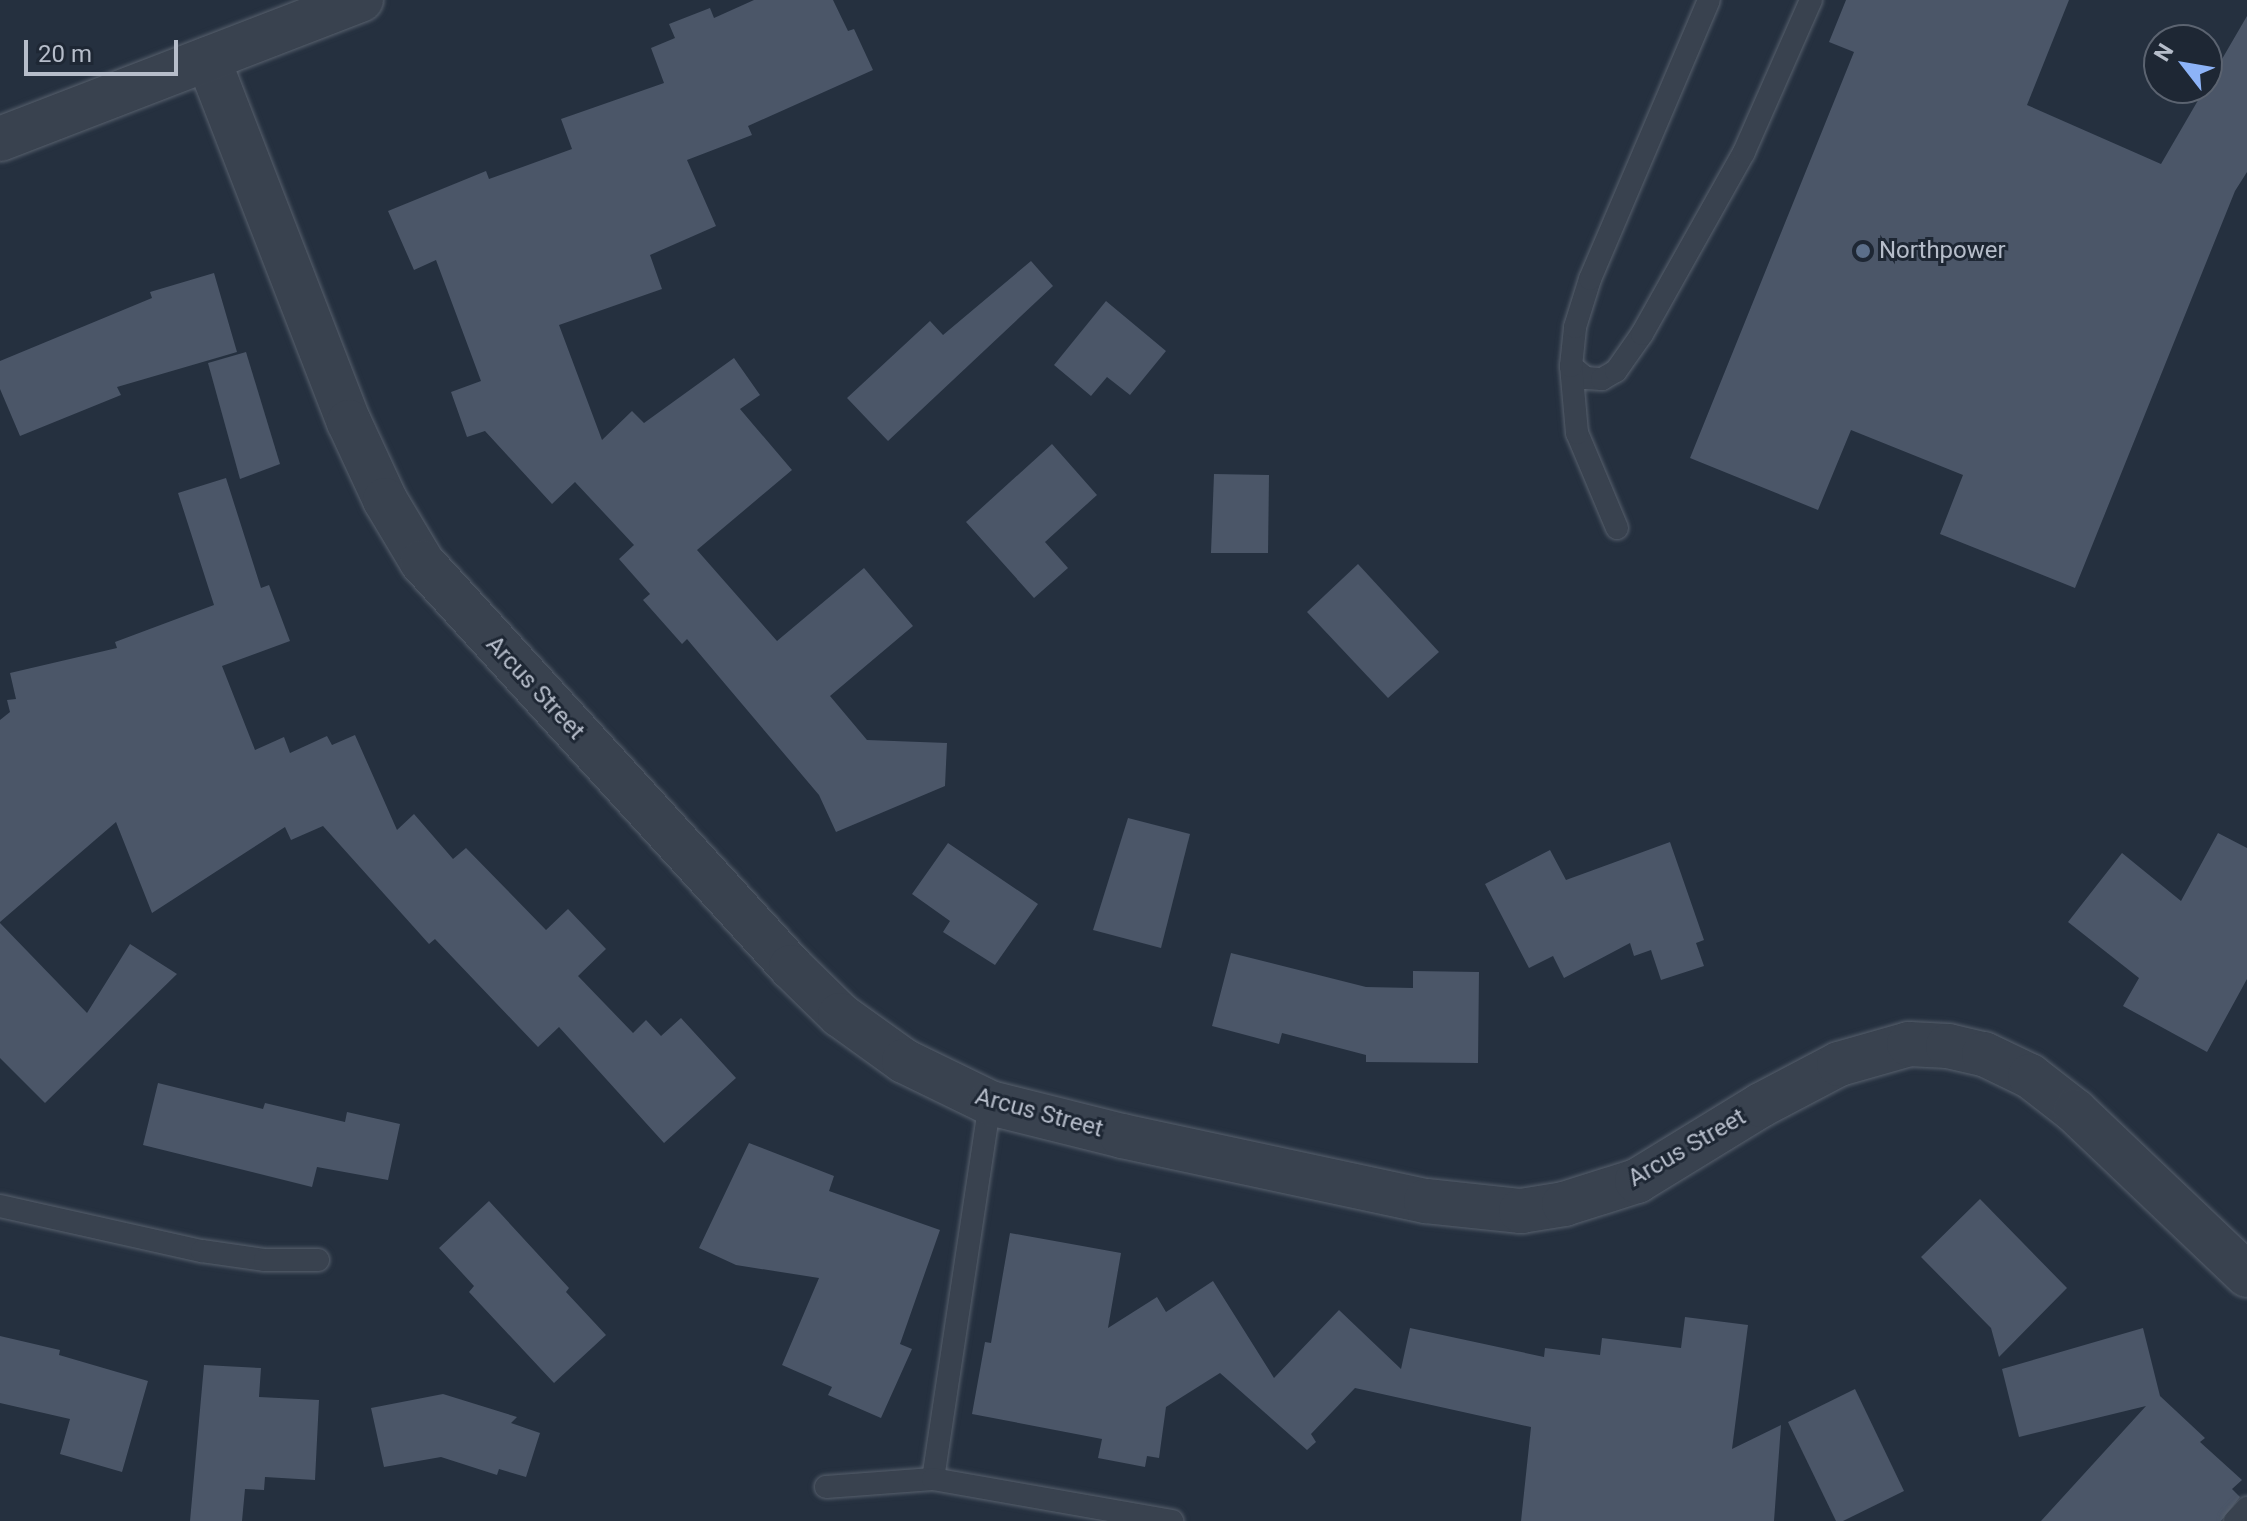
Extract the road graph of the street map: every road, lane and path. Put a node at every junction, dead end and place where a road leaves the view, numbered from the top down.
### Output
1 (361, 0) edge
2 (1709, 0) edge
3 (1811, 0) edge
4 (208, 59) junction
5 (0, 139) edge
6 (1571, 366) junction
7 (1617, 528) dead end
8 (990, 1103) junction
9 (0, 1206) edge
10 (318, 1260) dead end
11 (2247, 1275) edge
12 (933, 1479) junction
13 (826, 1487) dead end
14 (2247, 1508) edge
15 (1172, 1521) edge
16 (2235, 1521) edge

1 - 4 street
2 - 6 lane
3 - 6 lane
4 - 5 street
4 - 8 street, Arcus Street
6 - 7 lane
8 - 11 street, Arcus Street
8 - 12 lane
9 - 10 lane
12 - 13 lane
12 - 15 lane
14 - 16 lane

